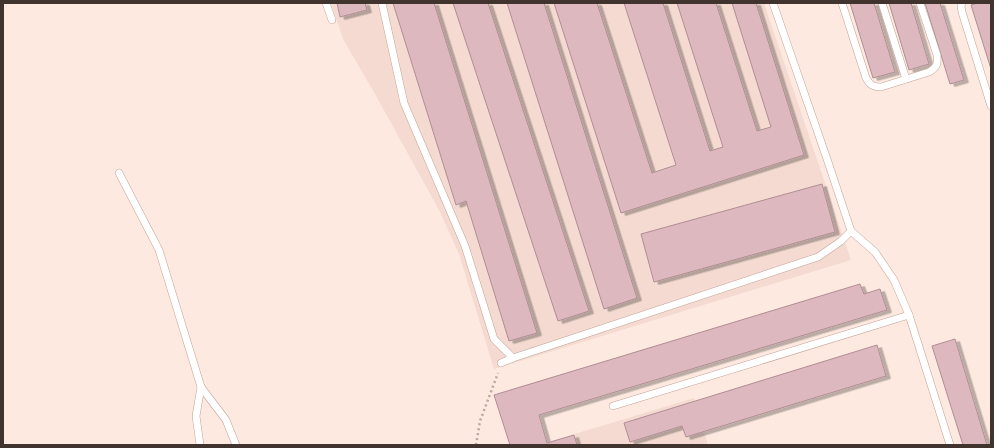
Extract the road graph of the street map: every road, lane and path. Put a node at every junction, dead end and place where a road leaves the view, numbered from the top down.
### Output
1 (326, 3) edge
2 (382, 3) edge
3 (773, 3) edge
4 (842, 3) edge
5 (882, 3) edge
6 (920, 3) edge
7 (962, 3) edge
8 (332, 20) dead end
9 (906, 79) junction
10 (991, 106) edge
11 (119, 173) dead end
12 (851, 231) junction
13 (909, 315) junction
14 (513, 358) junction
15 (502, 363) joint
16 (201, 387) junction
17 (613, 406) dead end
18 (200, 445) edge
19 (236, 445) edge
20 (476, 445) edge
21 (950, 445) edge

1 - 8 lane
2 - 14 lane
3 - 12 lane
4 - 9 lane
5 - 9 lane
6 - 9 lane
7 - 10 lane
11 - 16 lane
12 - 13 lane
12 - 14 lane
13 - 17 lane
13 - 21 lane
14 - 15 lane
15 - 20 path
16 - 18 lane
16 - 19 lane

